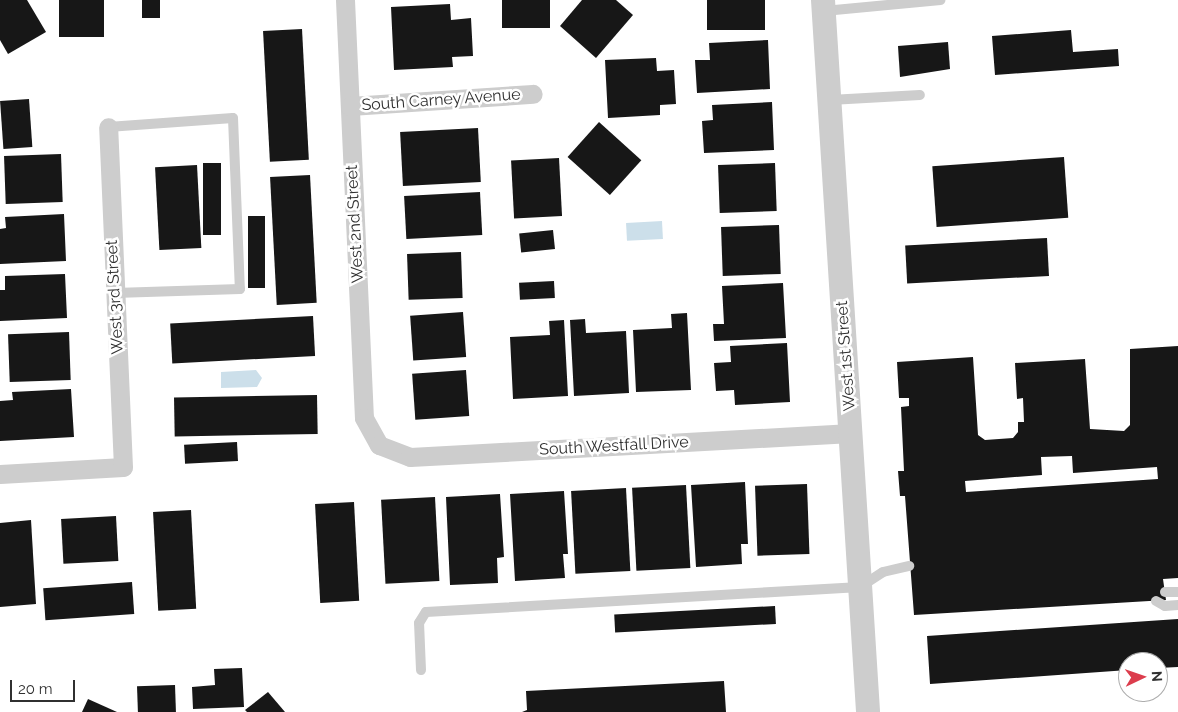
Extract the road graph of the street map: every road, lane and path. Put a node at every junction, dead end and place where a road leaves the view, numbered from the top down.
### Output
1 (345, 0) edge
2 (940, 0) edge
3 (824, 5) edge
4 (533, 94) dead end
5 (920, 95) dead end
6 (830, 100) junction
7 (350, 106) junction
8 (108, 127) joint
9 (115, 293) junction
10 (851, 433) junction
11 (379, 445) joint
12 (0, 474) edge
13 (909, 566) dead end
14 (860, 587) junction
15 (1165, 592) dead end
16 (1178, 592) edge
17 (1156, 601) dead end
18 (1178, 605) edge
19 (421, 670) dead end
20 (868, 712) edge

1 - 7 street, West 2nd Street
2 - 3 lane
3 - 6 street, West 1st Street
4 - 7 street, South Carney Avenue
5 - 6 lane
6 - 10 street, West 1st Street
7 - 11 street, West 2nd Street
8 - 9 street, West 3rd Street
8 - 9 lane
9 - 12 street, West 3rd Street
10 - 11 street, South Westfall Drive
10 - 14 street, West 1st Street
13 - 14 lane
14 - 19 lane
14 - 20 street, West 1st Street
15 - 16 lane
17 - 18 lane

